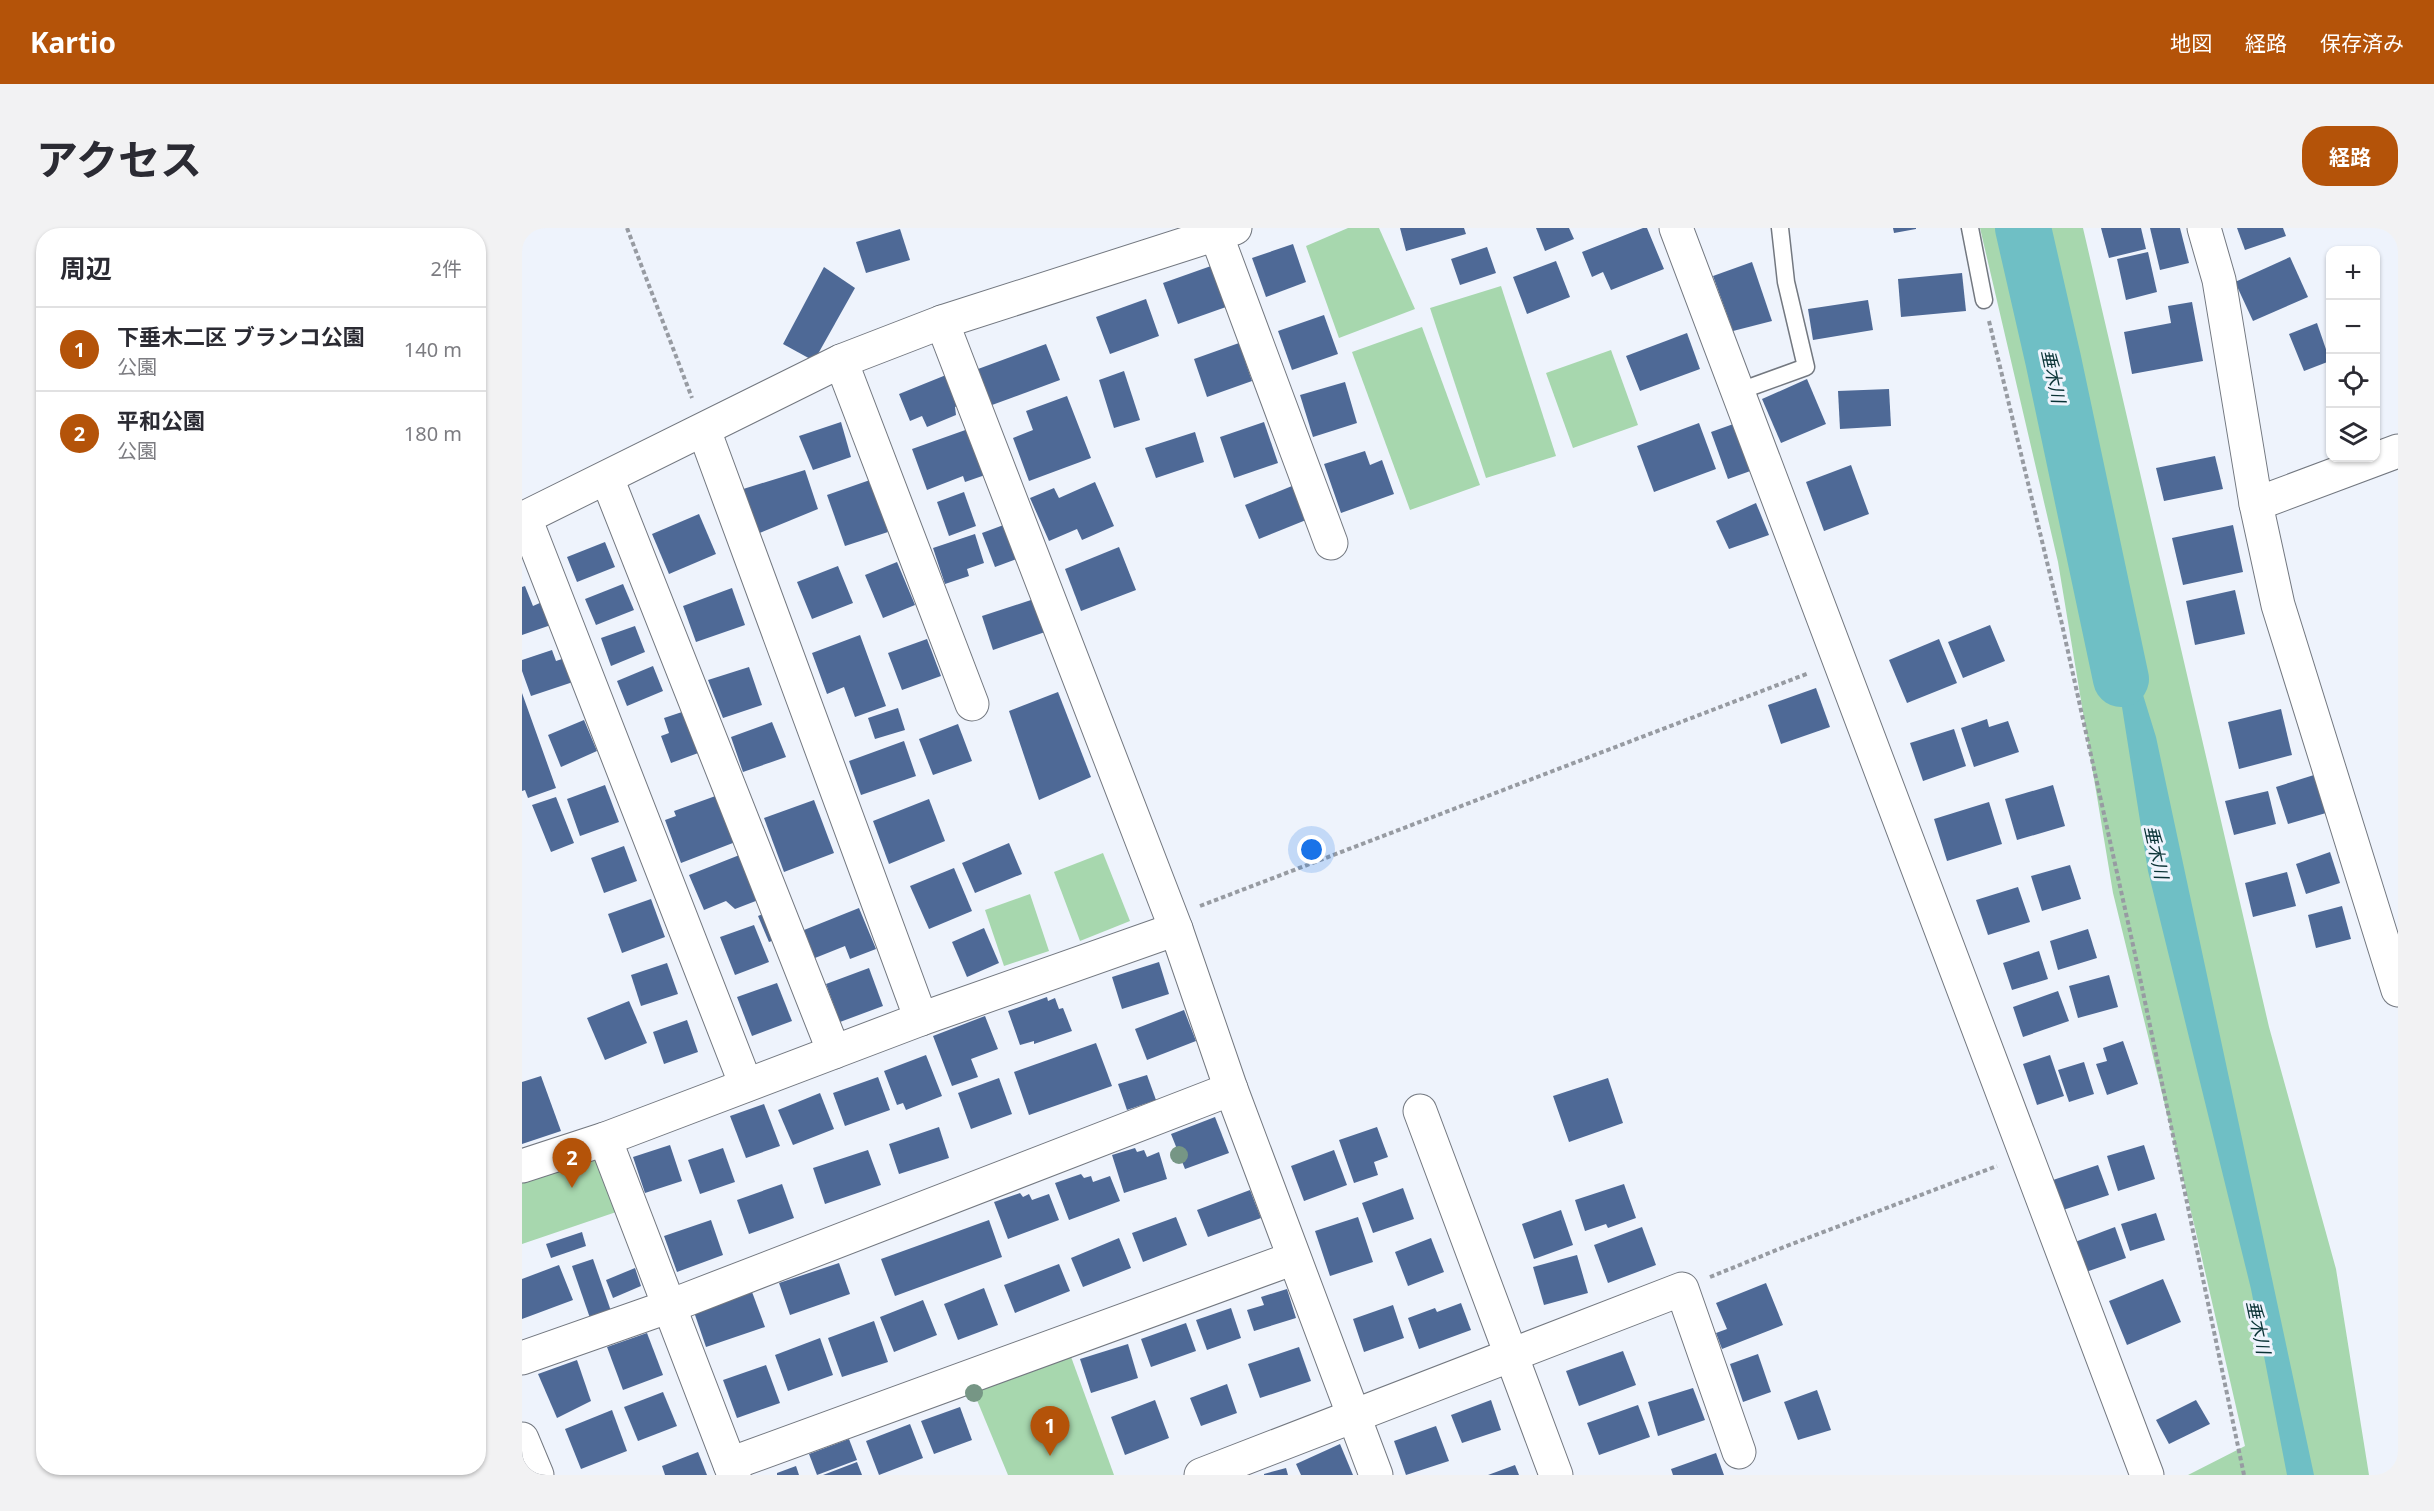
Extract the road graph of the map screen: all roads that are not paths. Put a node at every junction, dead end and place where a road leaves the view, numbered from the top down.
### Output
1 (1676, 228) edge
2 (1780, 228) edge
3 (1970, 228) edge
4 (2204, 228) edge
5 (1212, 232) edge
6 (1984, 300) road end
7 (942, 322) junction
8 (841, 361) junction
9 (1737, 392) junction
10 (704, 430) junction
11 (2398, 451) edge
12 (607, 478) junction
13 (2256, 504) junction
14 (524, 519) edge
15 (1332, 543) dead end
16 (972, 704) dead end
17 (1173, 923) junction
18 (2398, 990) edge
19 (921, 1019) junction
20 (834, 1052) junction
21 (746, 1085) junction
22 (1231, 1089) junction
23 (1420, 1111) dead end
24 (605, 1138) junction
25 (522, 1166) edge
26 (1294, 1258) junction
27 (670, 1306) junction
28 (1510, 1356) junction
29 (522, 1358) edge
30 (1353, 1418) junction
31 (522, 1439) edge
32 (1739, 1452) dead end
33 (732, 1469) edge
34 (537, 1475) edge
35 (1201, 1475) edge
36 (1376, 1475) edge
37 (1556, 1475) edge
38 (2147, 1475) edge

1 - 9 street
2 - 9 lane
3 - 6 lane
4 - 13 street
5 - 7 street
5 - 15 street
7 - 8 street
7 - 17 street
8 - 10 street
8 - 16 street
9 - 38 street
10 - 12 street
10 - 19 street
11 - 13 street
12 - 14 street
12 - 20 street
13 - 18 street
14 - 21 street
17 - 19 street
17 - 22 street
19 - 20 street
20 - 21 street
21 - 24 street
22 - 26 street
22 - 27 street
23 - 28 street
24 - 25 street
24 - 27 street
26 - 30 street
26 - 33 street
27 - 29 street
27 - 33 street
28 - 30 street
28 - 32 street
28 - 37 street
30 - 35 street
30 - 36 street
31 - 34 street

